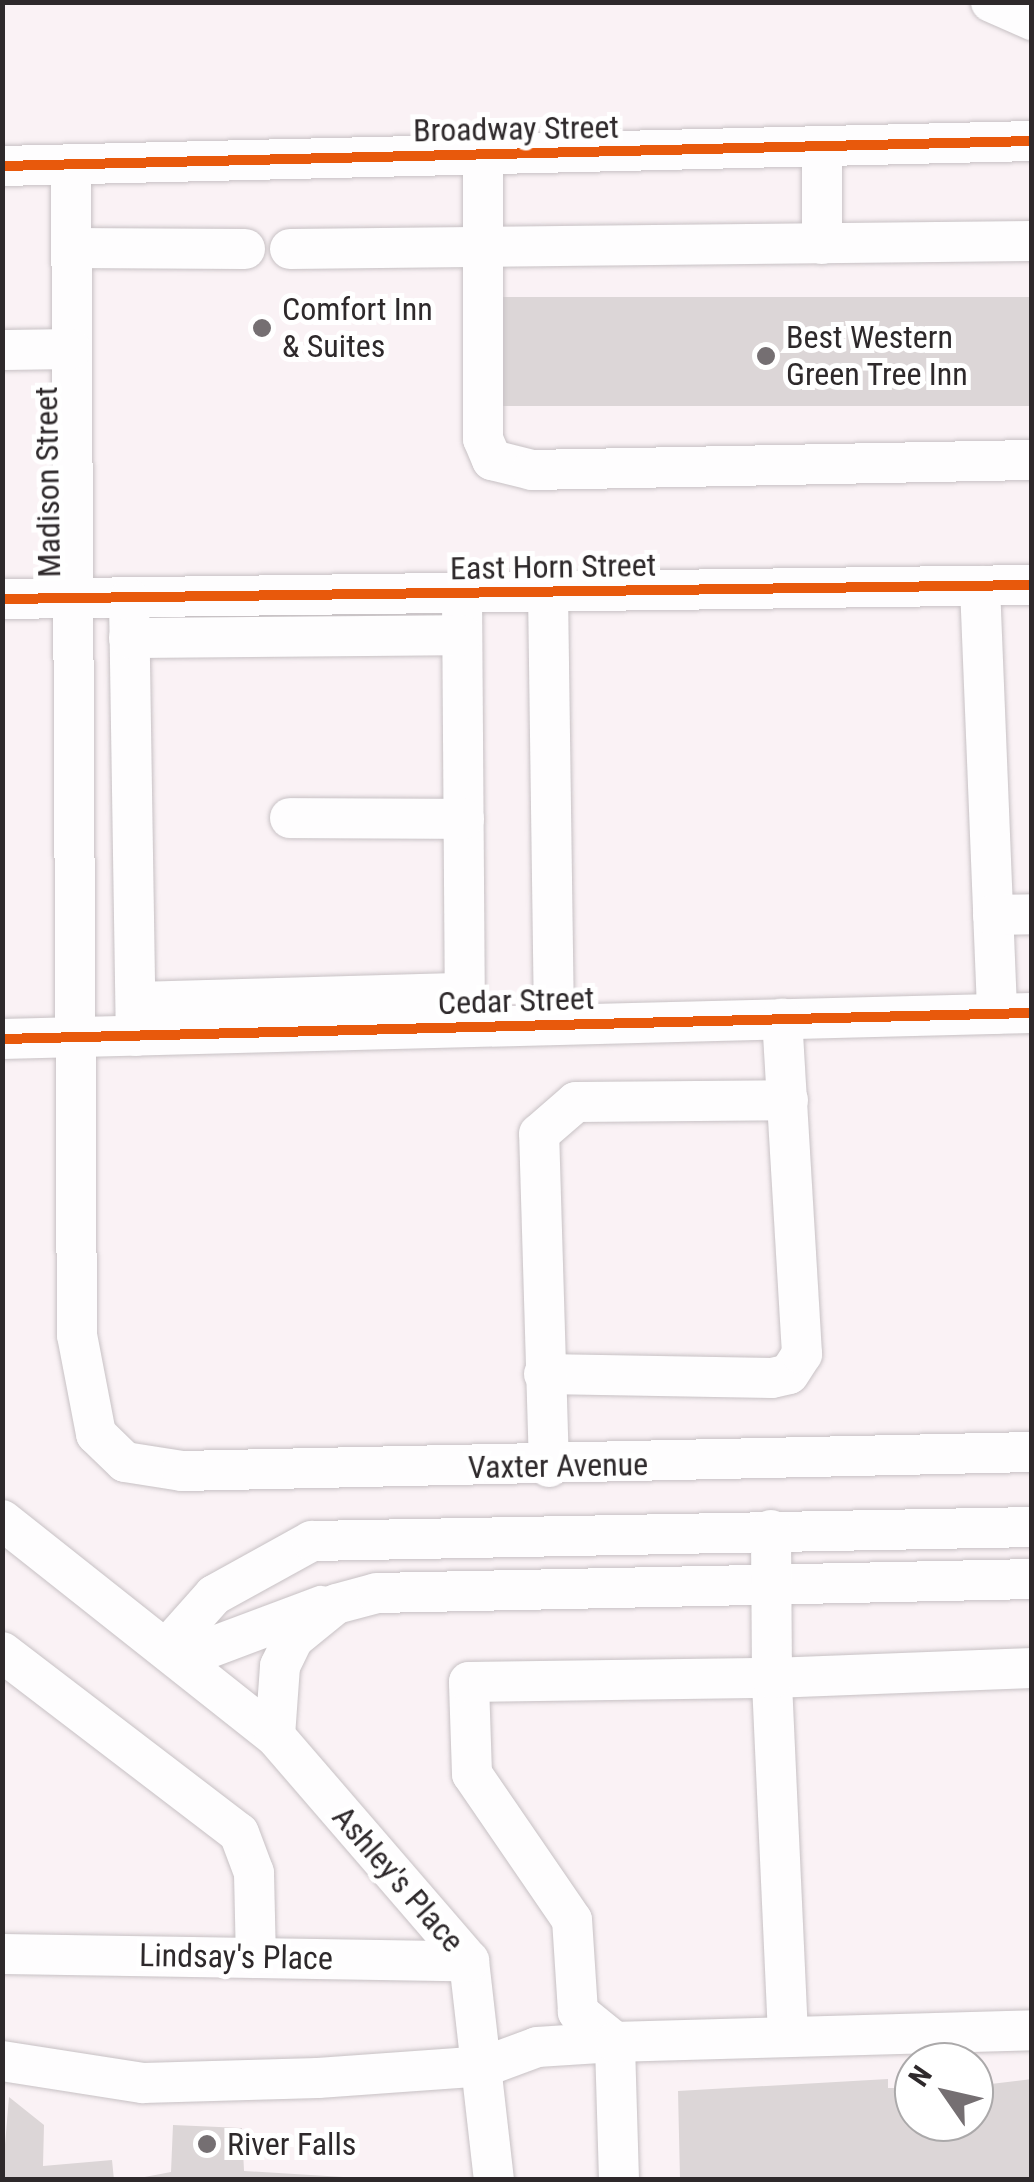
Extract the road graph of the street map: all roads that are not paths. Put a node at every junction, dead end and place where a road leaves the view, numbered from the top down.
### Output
1 (991, 2) edge
2 (1032, 20) edge
3 (1032, 142) edge
4 (822, 147) junction
5 (482, 155) junction
6 (72, 165) junction
7 (2, 166) edge
8 (1032, 241) edge
9 (822, 244) junction
10 (72, 248) junction
11 (245, 249) dead end
12 (290, 249) dead end
13 (482, 250) junction
14 (71, 349) junction
15 (2, 350) edge
16 (1032, 460) edge
17 (1032, 585) edge
18 (980, 586) junction
19 (548, 592) junction
20 (462, 594) junction
21 (291, 596) junction
22 (2, 599) edge
23 (74, 600) junction
24 (129, 618) junction
25 (462, 635) junction
26 (292, 636) junction
27 (290, 818) dead end
28 (464, 818) junction
29 (1012, 915) edge
30 (465, 1010) junction
31 (1014, 1014) edge
32 (136, 1019) junction
33 (782, 1019) junction
34 (554, 1025) junction
35 (76, 1038) junction
36 (2, 1039) edge
37 (788, 1100) junction
38 (544, 1374) junction
39 (96, 1434) joint
40 (1032, 1452) edge
41 (548, 1467) junction
42 (2, 1520) edge
43 (1032, 1526) edge
44 (771, 1530) junction
45 (1032, 1580) edge
46 (772, 1588) junction
47 (336, 1604) junction
48 (2, 1652) edge
49 (173, 1654) junction
50 (1032, 1668) edge
51 (772, 1678) junction
52 (275, 1736) junction
53 (2, 1954) edge
54 (256, 1958) junction
55 (469, 1961) junction
56 (1032, 2030) edge
57 (788, 2036) junction
58 (615, 2042) junction
59 (2, 2060) edge
60 (486, 2066) junction
61 (494, 2180) edge
62 (619, 2180) edge

1 - 2 street
3 - 4 street, Broadway Street
4 - 5 street, Broadway Street
4 - 9 street
5 - 6 street, Broadway Street
5 - 13 street
6 - 7 street, Broadway Street
6 - 10 street, Madison Street
8 - 9 street
9 - 13 street
10 - 11 street
10 - 14 street, Madison Street
12 - 13 street
13 - 16 street
14 - 15 street
14 - 23 street, Madison Street
17 - 18 street, East Horn Street
18 - 19 street, East Horn Street
18 - 29 street
19 - 20 street, East Horn Street
19 - 34 street
20 - 21 street, East Horn Street
20 - 25 street
21 - 24 street, East Horn Street
21 - 26 street
22 - 23 street, East Horn Street
23 - 24 street, East Horn Street
23 - 35 street, Madison Street
24 - 26 street
24 - 32 street
25 - 26 street
25 - 28 street
27 - 28 street
28 - 30 street
29 - 31 street
30 - 32 street, Cedar Street
30 - 34 street, Cedar Street
31 - 33 street, Cedar Street
32 - 35 street, Cedar Street
33 - 34 street, Cedar Street
33 - 37 street
35 - 36 street, Cedar Street
35 - 39 street, Madison Street
37 - 38 street
37 - 38 street
38 - 41 street
39 - 41 street, Vaxter Avenue
40 - 41 street, Vaxter Avenue
42 - 49 street, Ashley's Place
43 - 44 street
44 - 46 street
44 - 49 street
45 - 46 street
46 - 47 street
46 - 51 street
47 - 49 street
47 - 52 street
48 - 54 street
49 - 52 street, Ashley's Place
50 - 51 street
51 - 57 street
51 - 58 street
52 - 55 street, Ashley's Place
53 - 54 street, Lindsay's Place
54 - 55 street, Lindsay's Place
55 - 60 street, Ashley's Place
56 - 57 street
57 - 58 street
58 - 60 street
58 - 62 street
59 - 60 street
60 - 61 street, Ashley's Place

